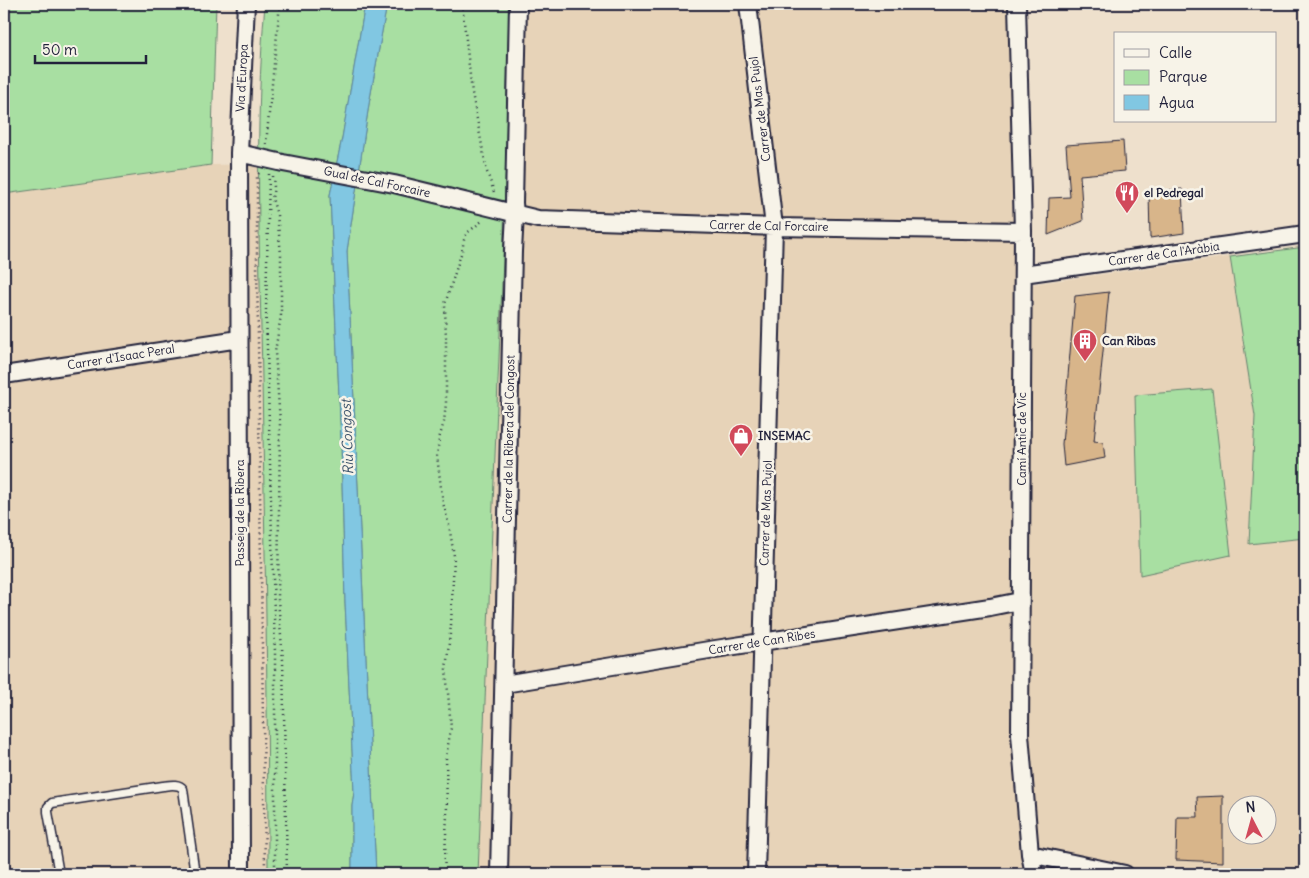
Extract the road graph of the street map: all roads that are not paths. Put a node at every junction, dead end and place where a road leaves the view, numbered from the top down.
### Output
1 (246, 4) edge
2 (518, 4) edge
3 (748, 4) edge
4 (1017, 4) edge
5 (239, 152) junction
6 (508, 212) junction
7 (774, 227) junction
8 (1023, 230) junction
9 (1305, 234) edge
10 (1023, 274) junction
11 (239, 339) junction
12 (4, 375) edge
13 (1020, 601) junction
14 (762, 642) junction
15 (504, 684) junction
16 (1030, 854) junction
17 (59, 874) edge
18 (195, 874) edge
19 (241, 874) edge
20 (499, 874) edge
21 (756, 874) edge
22 (1034, 874) edge
23 (1125, 874) edge

1 - 5 street, Via d'Europa
2 - 6 street, Carrer de la Ribera del Congost
3 - 7 street, Carrer de Mas Pujol
4 - 8 street, Camí Antic de Vic
5 - 6 street, Gual de Cal Forcaire
5 - 11 street, Passeig de la Ribera
6 - 7 street, Carrer de Cal Forcaire
6 - 15 street, Carrer de la Ribera del Congost
7 - 8 street, Carrer de Cal Forcaire
7 - 14 street, Carrer de Mas Pujol
8 - 10 street, Camí Antic de Vic
9 - 10 street, Carrer de Ca l'Aràbia
10 - 13 street, Camí Antic de Vic
11 - 12 street, Carrer d'Isaac Peral
11 - 19 street, Passeig de la Ribera
13 - 14 street, Carrer de Can Ribes
13 - 16 street, Camí Antic de Vic
14 - 15 street, Carrer de Can Ribes
14 - 21 street, Carrer de Mas Pujol
15 - 20 street, Carrer de la Ribera del Congost
16 - 22 street, Camí Antic de Vic
16 - 23 street
17 - 18 lane

